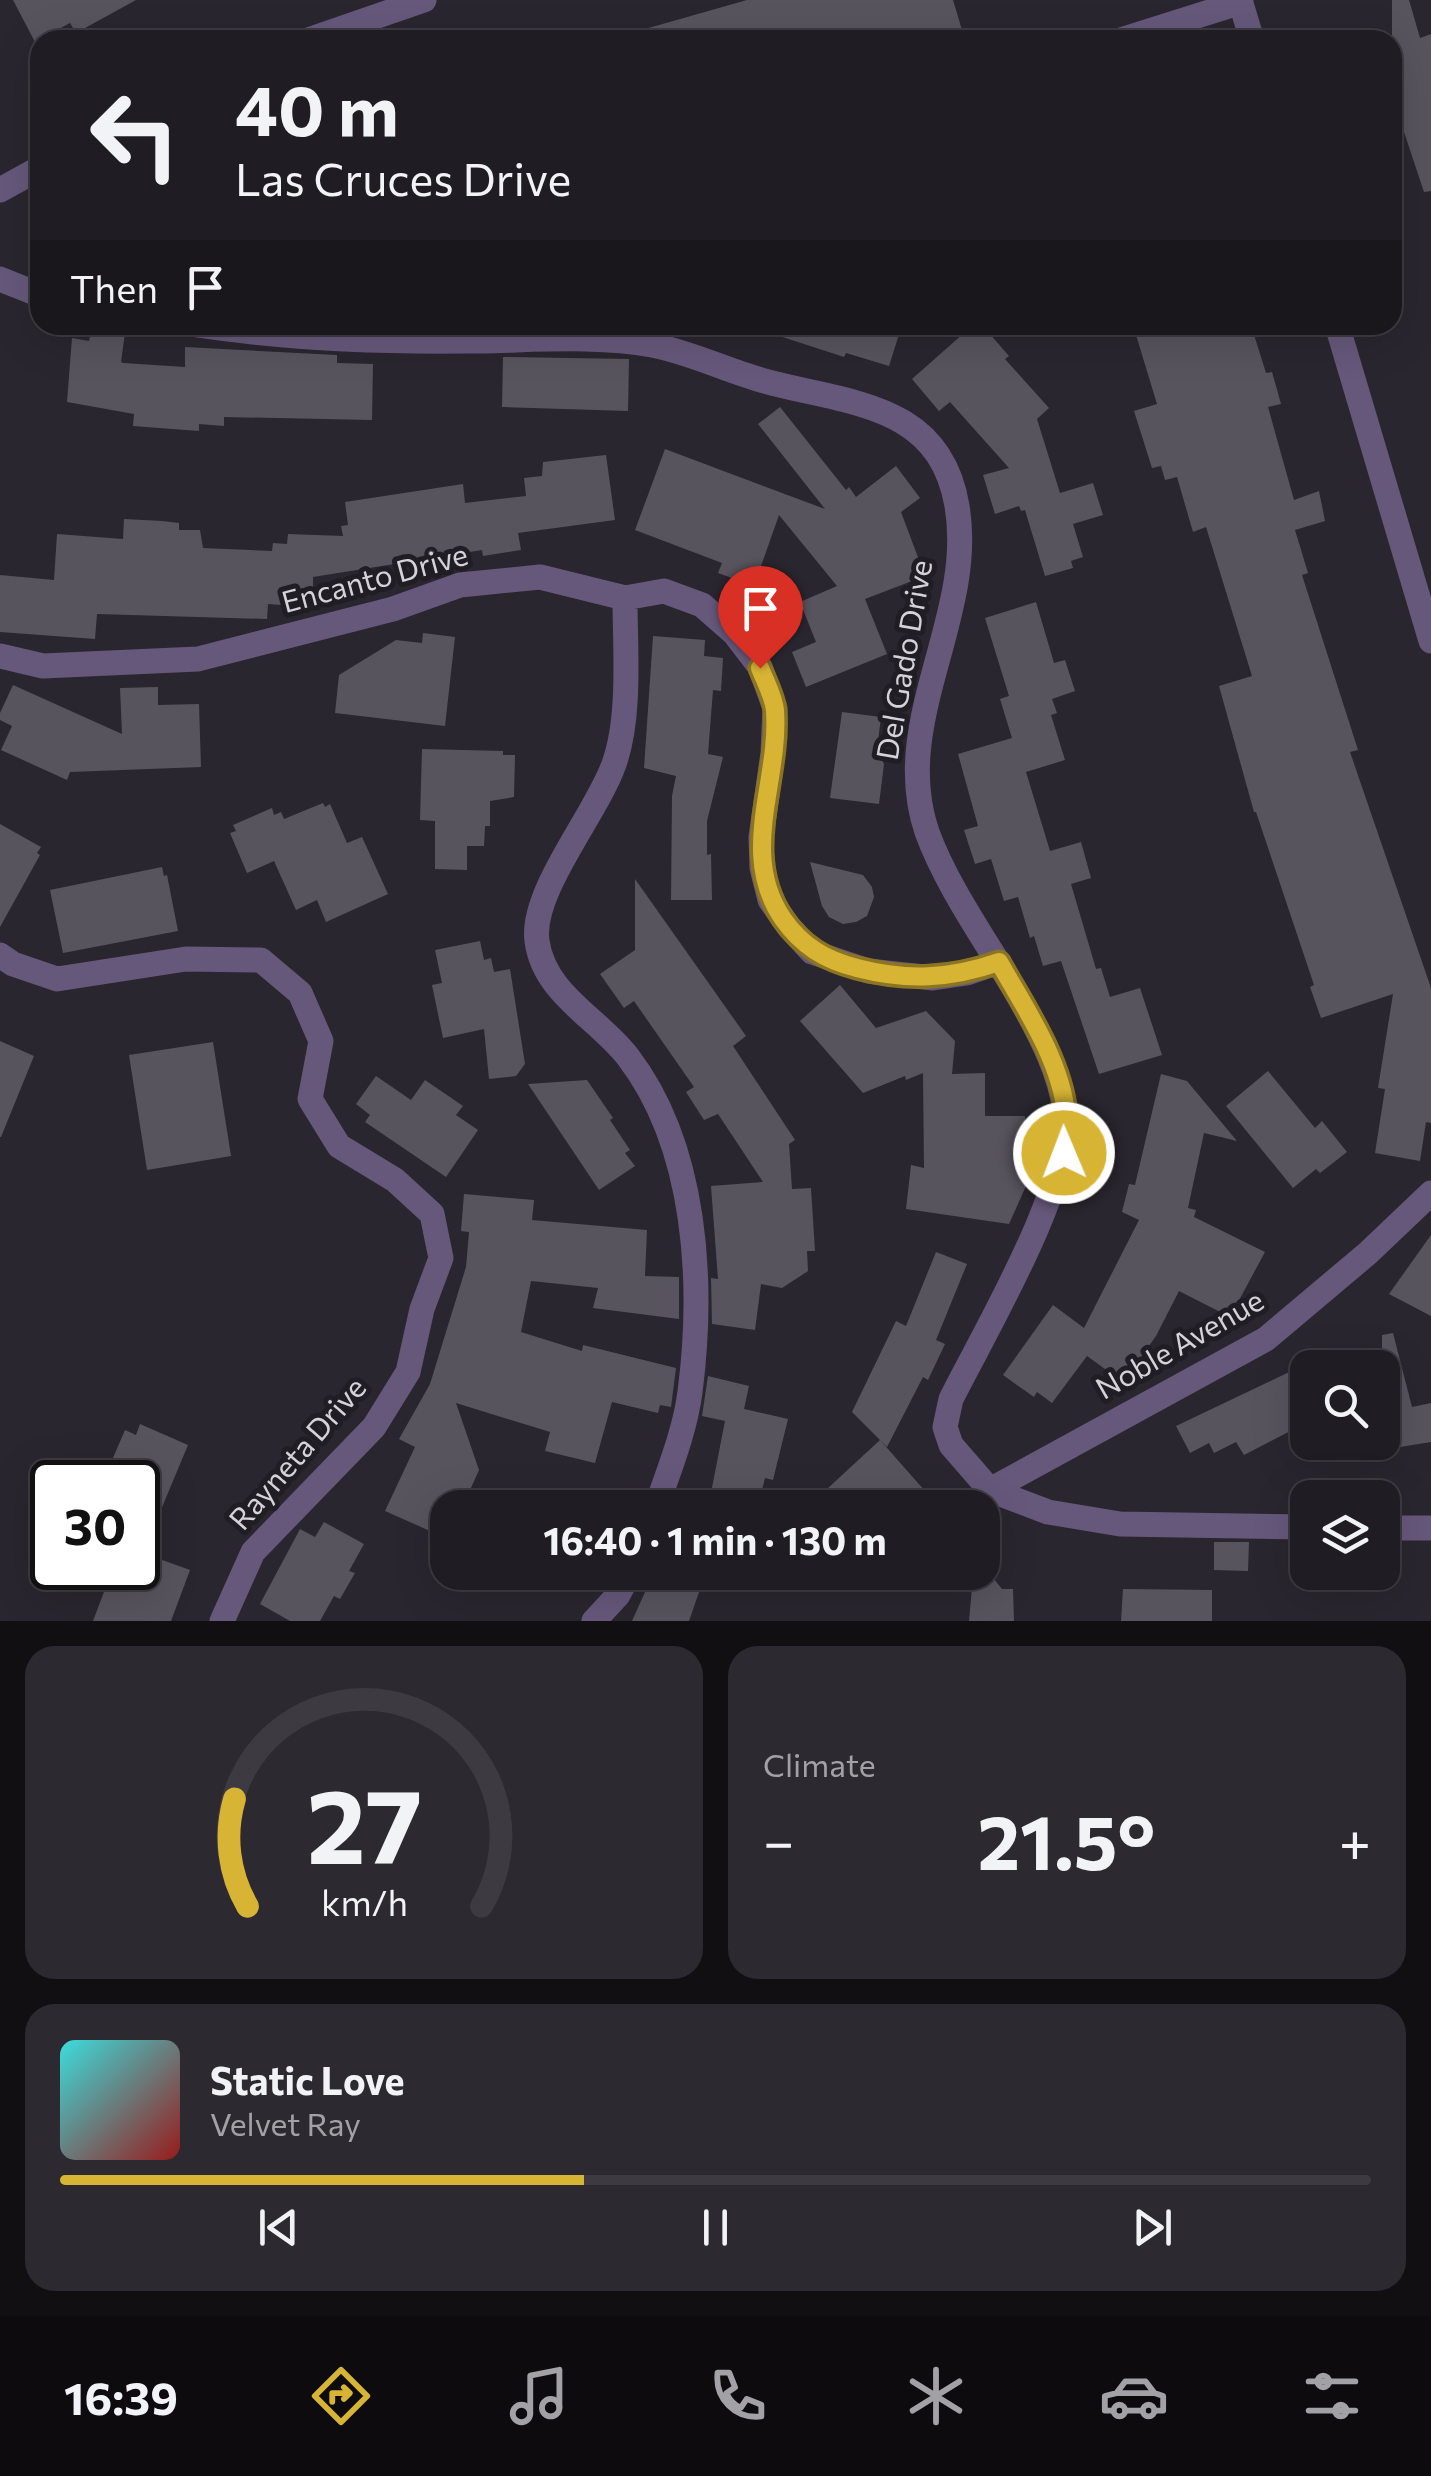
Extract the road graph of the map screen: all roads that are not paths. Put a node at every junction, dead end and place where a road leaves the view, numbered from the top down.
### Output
1 (424, 0) edge
2 (1241, 1) edge
3 (337, 30) edge
4 (1152, 30) edge
5 (1249, 30) edge
6 (30, 174) edge
7 (0, 190) edge
8 (0, 279) edge
9 (30, 290) edge
10 (329, 335) edge
11 (1340, 335) edge
12 (625, 598) junction
13 (1431, 641) edge
14 (0, 656) edge
15 (0, 955) edge
16 (999, 962) junction
17 (1431, 1194) edge
18 (661, 1490) edge
19 (990, 1490) joint
20 (1000, 1494) edge
21 (1290, 1526) edge
22 (1400, 1528) edge
23 (1431, 1528) edge
24 (621, 1590) edge
25 (222, 1621) edge
26 (594, 1621) edge

1 - 3 street
2 - 4 street
2 - 5 street
6 - 7 street
8 - 9 street
10 - 16 street, Del Gado Drive
11 - 13 street
12 - 14 street, Encanto Drive
12 - 16 street, Encanto Drive
12 - 18 street
15 - 25 street, Rayneta Drive
16 - 19 street, Del Gado Drive
17 - 19 street, Noble Avenue
20 - 21 street, Del Gado Drive
22 - 23 street
24 - 26 street

